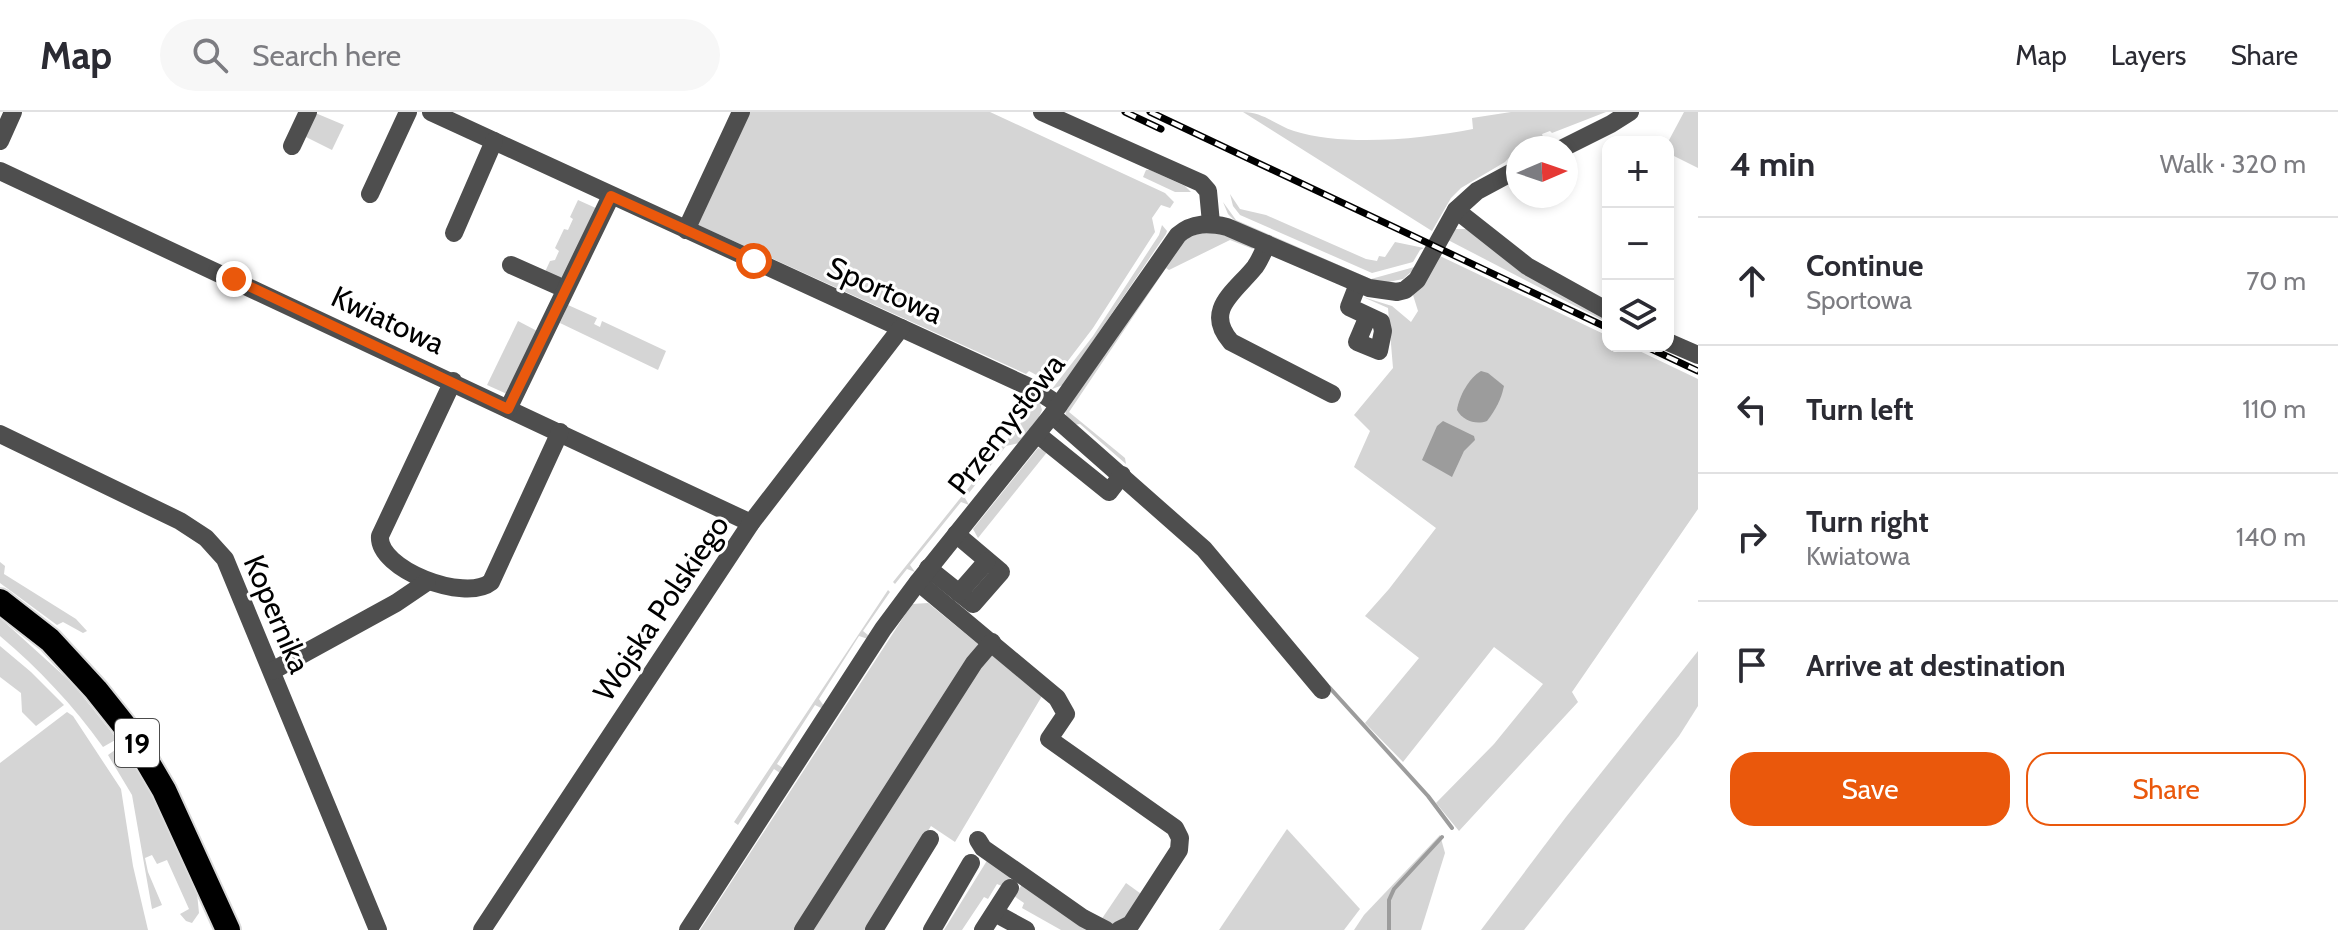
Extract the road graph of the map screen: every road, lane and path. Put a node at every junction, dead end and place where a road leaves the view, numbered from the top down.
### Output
1 (13, 112) edge
2 (308, 112) edge
3 (408, 112) edge
4 (431, 112) edge
5 (741, 112) edge
6 (1042, 112) edge
7 (1630, 112) edge
8 (1578, 140) edge
9 (0, 141) edge
10 (494, 141) junction
11 (292, 146) dead end
12 (0, 171) edge
13 (1506, 175) edge
14 (370, 194) dead end
15 (611, 196) junction
16 (1456, 210) junction
17 (1211, 223) junction
18 (686, 230) junction
19 (454, 233) dead end
20 (1267, 244) junction
21 (511, 265) dead end
22 (1358, 284) junction
23 (565, 289) junction
24 (1602, 308) edge
25 (1368, 316) dead end
26 (901, 328) junction
27 (1674, 345) edge
28 (1698, 355) edge
29 (453, 381) junction
30 (1332, 394) dead end
31 (508, 409) junction
32 (1055, 410) junction
33 (560, 432) junction
34 (0, 434) edge
35 (1037, 434) junction
36 (1122, 475) junction
37 (751, 523) junction
38 (962, 539) junction
39 (929, 576) junction
40 (427, 582) junction
41 (0, 601) edge
42 (992, 642) junction
43 (272, 671) junction
44 (1322, 690) dead end
45 (930, 839) dead end
46 (978, 840) dead end
47 (971, 863) dead end
48 (1010, 888) dead end
49 (995, 913) junction
50 (220, 927) edge
51 (378, 930) edge
52 (482, 930) edge
53 (688, 930) edge
54 (803, 930) edge
55 (874, 930) edge
56 (932, 930) edge
57 (983, 930) edge
58 (1026, 930) edge
59 (1106, 930) edge
60 (1119, 930) edge

1 - 9 street
2 - 11 street
3 - 14 street
4 - 10 street, Sportowa
5 - 18 street
6 - 17 street
7 - 8 street
10 - 15 street, Sportowa
10 - 19 street
12 - 29 street, Kwiatowa
13 - 16 street
15 - 18 street, Sportowa
15 - 23 street
16 - 22 street
16 - 24 street
17 - 20 street
17 - 32 street, Przemysłowa
18 - 26 street, Sportowa
20 - 22 street
20 - 30 street
21 - 23 street
22 - 25 street
23 - 31 street
26 - 32 street, Sportowa
26 - 37 street, Wojska Polskiego
27 - 28 street
29 - 31 street, Kwiatowa
29 - 40 street
31 - 33 street, Kwiatowa
32 - 35 street, Przemysłowa
32 - 36 street, Sportowa
33 - 37 street, Kwiatowa
33 - 40 street
34 - 43 street, Kopernika
35 - 36 street
35 - 38 street, Przemysłowa
36 - 44 street, Sportowa
37 - 52 street, Wojska Polskiego
38 - 39 street, Przemysłowa
38 - 39 street
39 - 42 street
39 - 53 street, Przemysłowa
40 - 43 street
41 - 50 highway, 19
42 - 54 street
42 - 60 street
43 - 51 street, Kopernika
45 - 55 street
46 - 59 street
47 - 56 street
48 - 49 street
49 - 57 street
49 - 58 street

